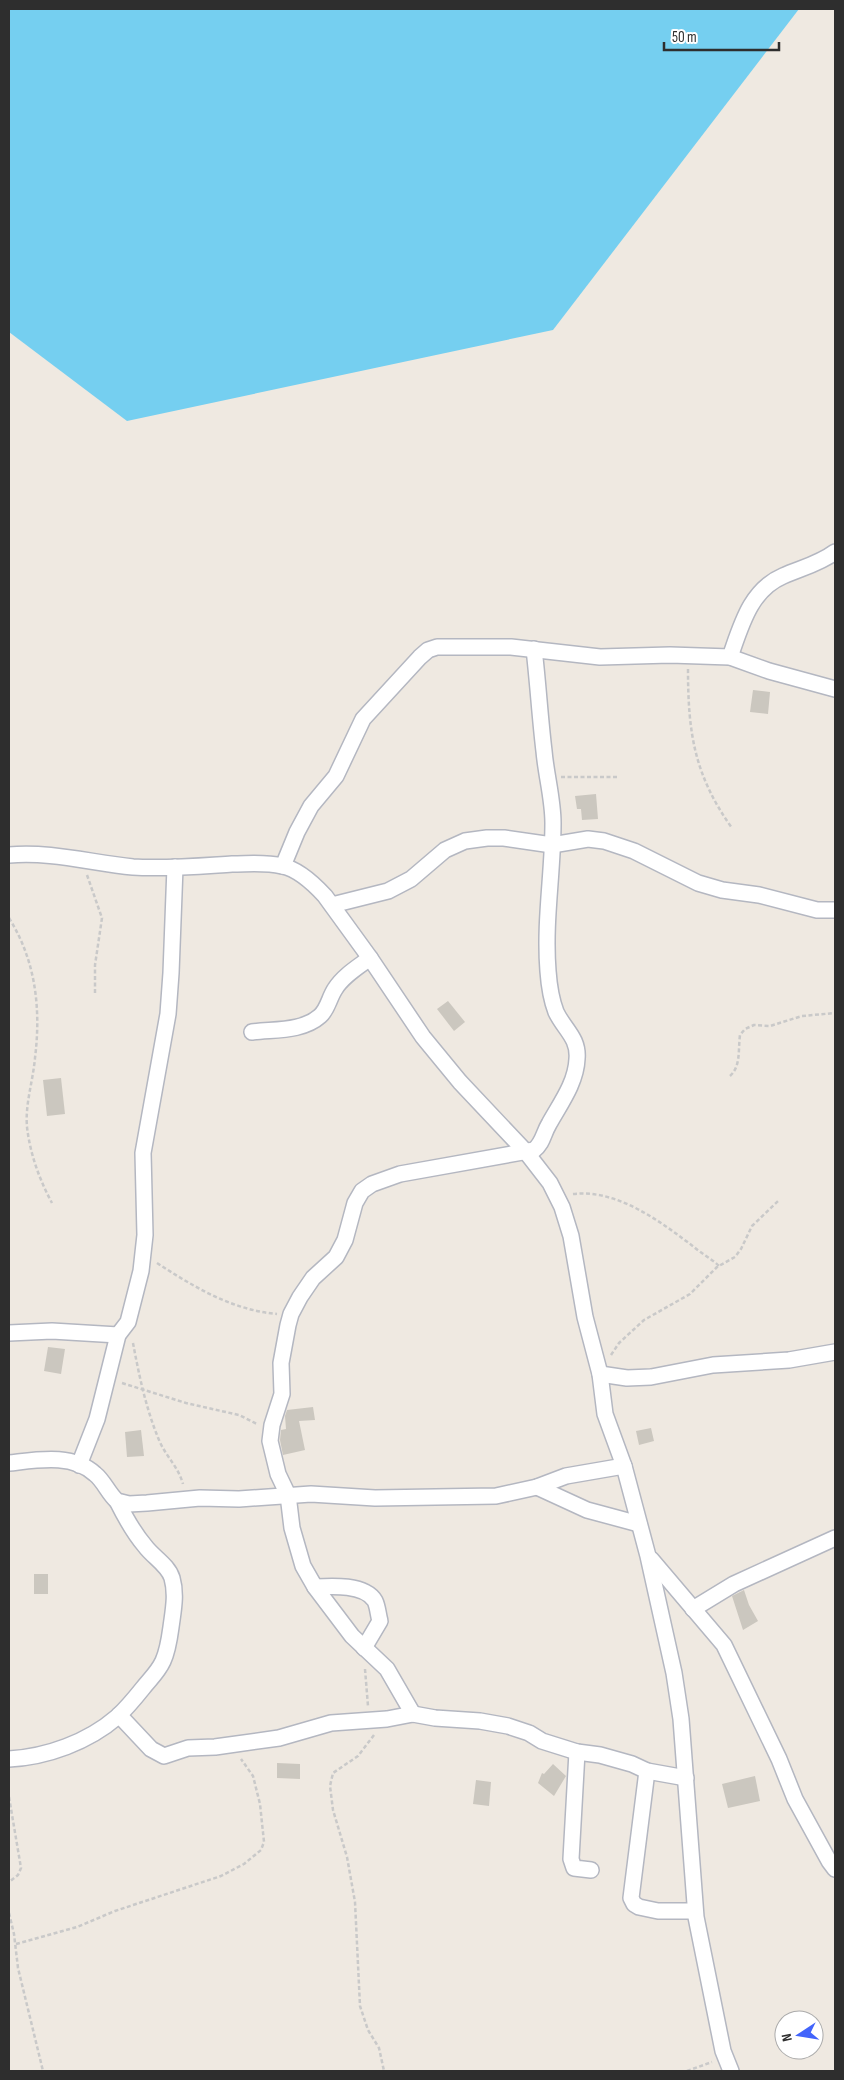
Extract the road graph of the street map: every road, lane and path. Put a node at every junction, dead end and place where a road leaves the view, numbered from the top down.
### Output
1 (835, 552) edge
2 (534, 649) junction
3 (688, 656) junction
4 (730, 657) junction
5 (835, 688) edge
6 (618, 777) dead end
7 (547, 780) junction
8 (732, 828) dead end
9 (552, 845) junction
10 (9, 855) edge
11 (81, 859) junction
12 (283, 866) junction
13 (175, 867) junction
14 (332, 905) junction
15 (835, 910) edge
16 (9, 918) edge
17 (370, 958) junction
18 (95, 993) dead end
19 (835, 1013) edge
20 (252, 1032) dead end
21 (730, 1076) dead end
22 (526, 1152) junction
23 (556, 1197) junction
24 (778, 1202) dead end
25 (52, 1203) dead end
26 (143, 1255) junction
27 (720, 1266) junction
28 (291, 1314) junction
29 (128, 1322) junction
30 (9, 1333) edge
31 (118, 1335) junction
32 (835, 1352) edge
33 (604, 1375) junction
34 (108, 1380) junction
35 (144, 1390) junction
36 (270, 1434) junction
37 (9, 1464) edge
38 (79, 1465) junction
39 (624, 1466) junction
40 (537, 1487) junction
41 (288, 1495) junction
42 (190, 1499) junction
43 (116, 1501) junction
44 (639, 1524) junction
45 (835, 1538) edge
46 (648, 1556) junction
47 (315, 1588) junction
48 (693, 1609) junction
49 (366, 1649) junction
50 (414, 1714) junction
51 (119, 1715) junction
52 (387, 1718) junction
53 (369, 1719) junction
54 (235, 1744) junction
55 (577, 1752) junction
56 (9, 1759) edge
57 (647, 1771) junction
58 (686, 1778) junction
59 (9, 1797) edge
60 (828, 1845) edge
61 (591, 1870) dead end
62 (835, 1870) edge
63 (9, 1882) edge
64 (695, 1911) junction
65 (9, 1913) edge
66 (16, 1944) junction
67 (728, 2064) edge
68 (43, 2071) edge
69 (384, 2071) edge
70 (688, 2071) edge

1 - 4 street
2 - 3 street
2 - 7 street
2 - 12 street
3 - 4 street
3 - 8 path
4 - 5 street
6 - 7 path
7 - 9 street
9 - 14 street
9 - 15 street
9 - 22 street
10 - 11 street
11 - 13 street
11 - 18 path
12 - 13 street
12 - 14 street
13 - 26 street
14 - 17 street
16 - 25 path
17 - 20 street
17 - 22 street
19 - 21 path
22 - 23 street
22 - 28 street
23 - 27 path
23 - 33 street
24 - 27 path
26 - 28 path
26 - 29 street
27 - 33 path
28 - 36 street
29 - 31 street
29 - 35 path
30 - 31 street
31 - 34 street
32 - 33 street
33 - 39 street
34 - 35 path
34 - 38 street
35 - 36 path
35 - 42 path
36 - 41 street
37 - 38 street
38 - 43 street
39 - 40 street
39 - 44 street
40 - 41 street
40 - 44 street
41 - 42 street
41 - 47 street
42 - 43 street
43 - 51 street
44 - 46 street
45 - 48 street
46 - 48 street
46 - 58 street
47 - 49 street
47 - 49 street
48 - 60 street
49 - 50 street
49 - 53 path
50 - 52 street
50 - 55 street
51 - 54 street
51 - 56 street
52 - 53 street
52 - 69 path
53 - 54 street
54 - 66 path
55 - 57 street
55 - 61 street
57 - 58 street
57 - 64 street
58 - 64 street
59 - 63 path
60 - 62 street
64 - 67 street
65 - 66 path
66 - 68 path
67 - 70 path

